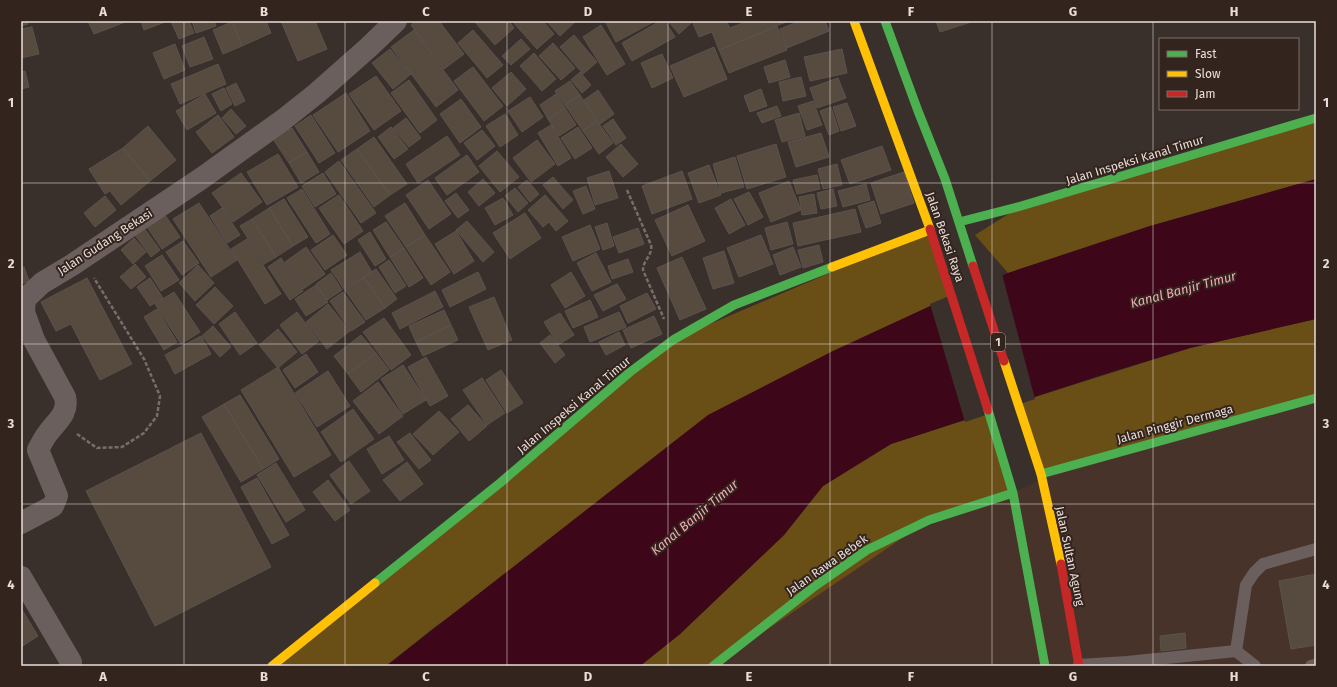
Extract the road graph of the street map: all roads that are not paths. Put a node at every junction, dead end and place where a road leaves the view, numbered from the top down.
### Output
1 (396, 21) edge
2 (854, 21) edge
3 (884, 21) edge
4 (1316, 118) edge
5 (959, 222) junction
6 (930, 230) junction
7 (1316, 398) edge
8 (1033, 452) joint
9 (1041, 474) junction
10 (1013, 493) junction
11 (21, 523) edge
12 (1316, 550) edge
13 (21, 577) edge
14 (1236, 651) junction
15 (71, 662) dead end
16 (1079, 665) edge
17 (1316, 665) edge
18 (272, 666) edge
19 (714, 666) edge
20 (1045, 666) edge
21 (1256, 666) edge
22 (1311, 666) edge

1 - 11 street, Jalan Gudang Bekasi
2 - 6 main road, Jalan Bekasi Raya
3 - 5 main road, Jalan Bekasi Raya / 1
4 - 5 main road, Jalan Inspeksi Kanal Timur
5 - 8 main road, Jalan Bekasi Raya / 1
6 - 10 main road, Jalan Bekasi Raya
6 - 18 main road, Jalan Inspeksi Kanal Timur
7 - 9 main road, Jalan Pinggir Dermaga
8 - 9 main road, Jalan Sultan Agung / 1
9 - 16 main road, Jalan Sultan Agung / 1
10 - 19 main road, Jalan Rawa Bebek
10 - 20 main road
12 - 14 lane
13 - 15 street
14 - 16 lane
14 - 21 lane
17 - 22 lane

